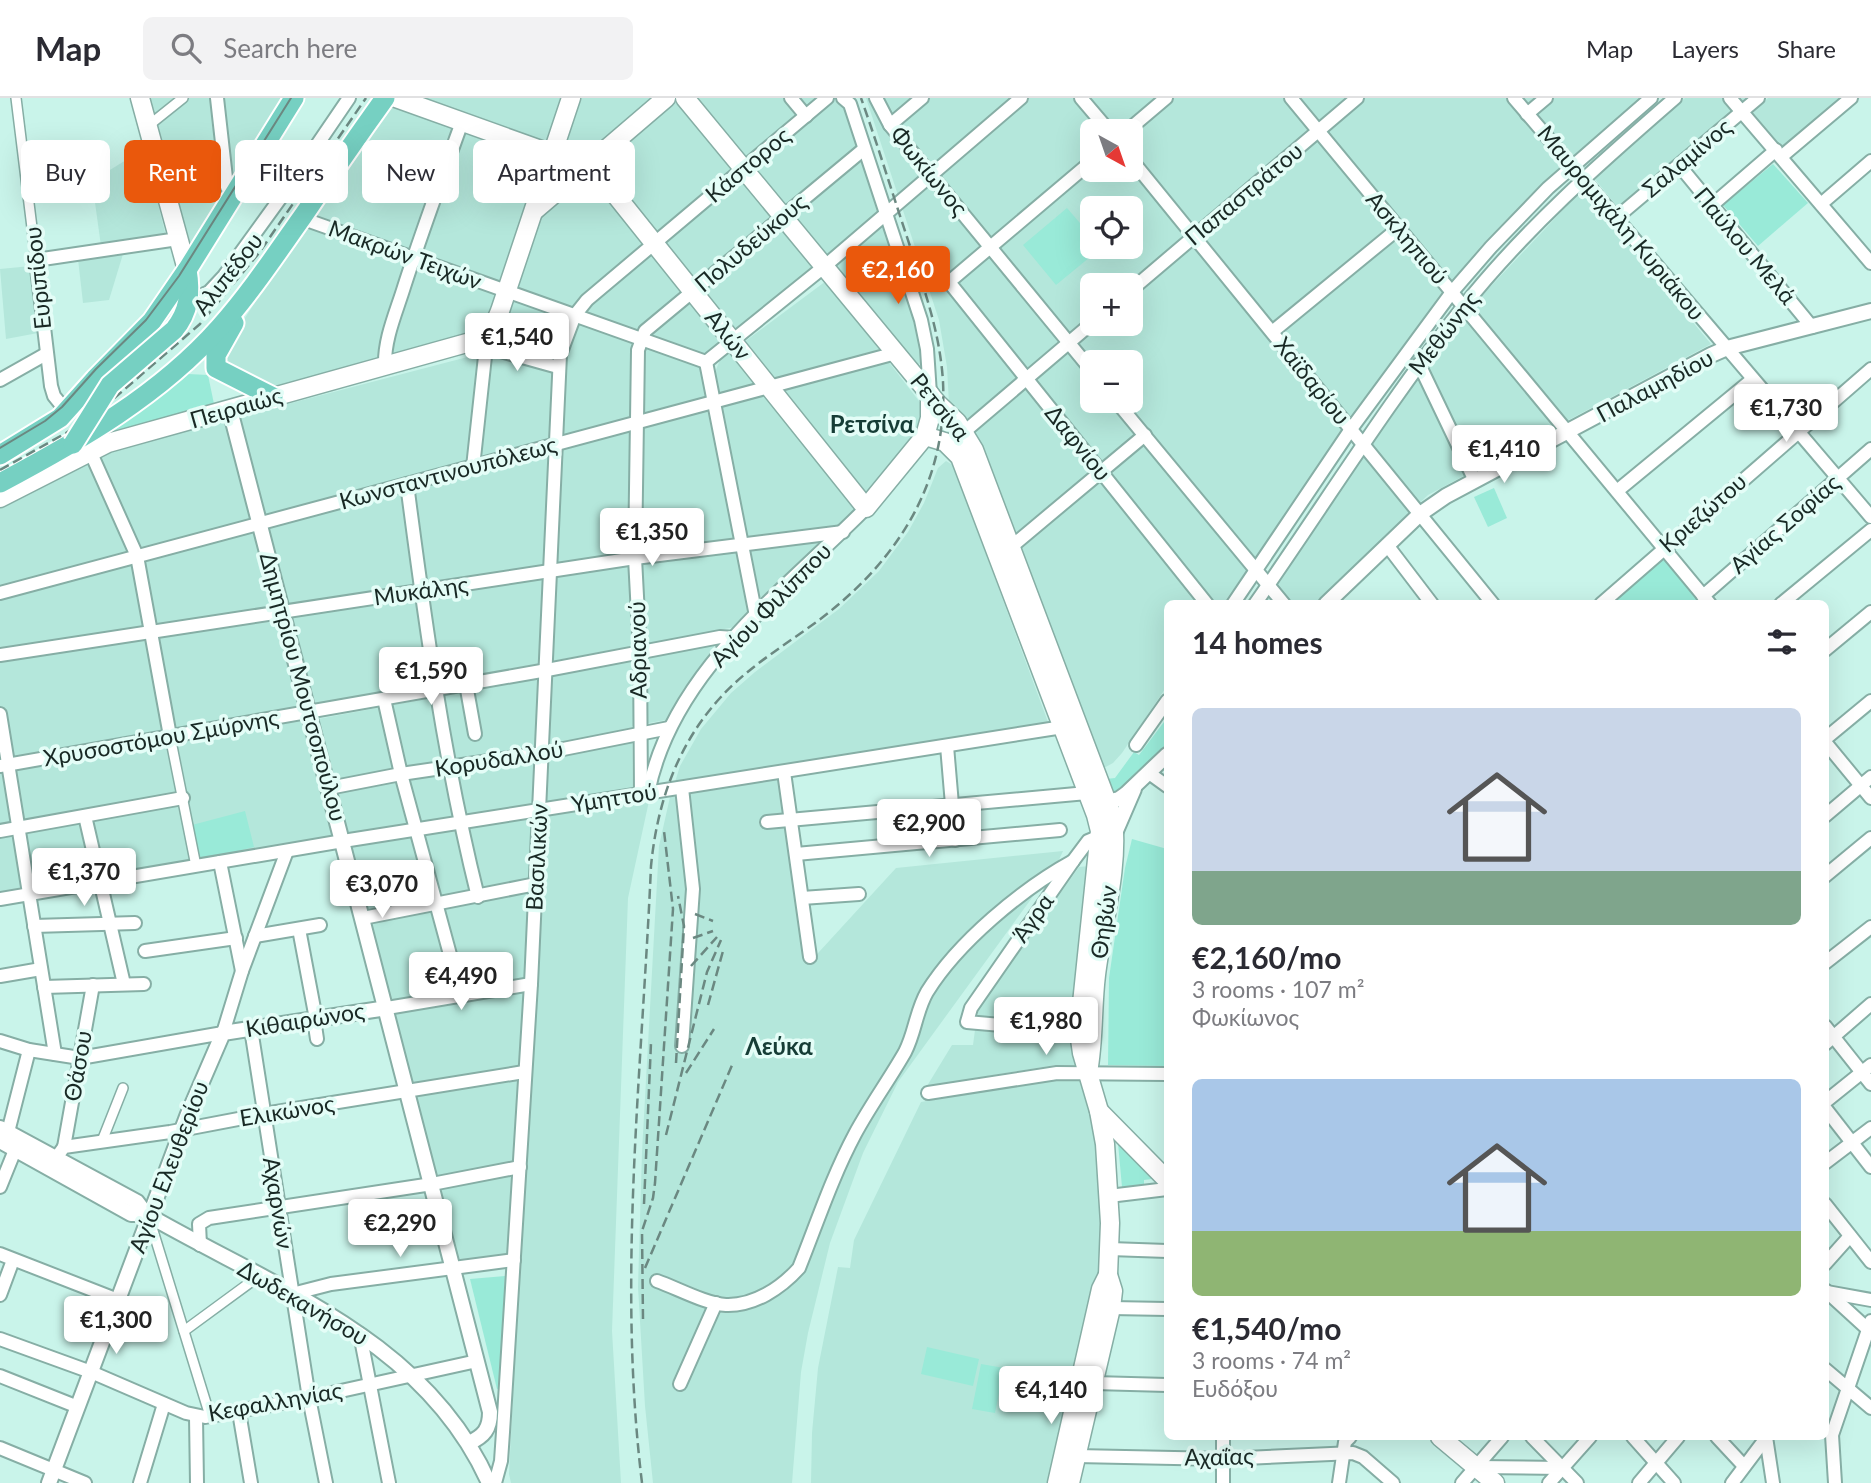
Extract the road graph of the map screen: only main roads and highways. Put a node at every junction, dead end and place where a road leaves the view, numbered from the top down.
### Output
1 (140, 98) edge
2 (294, 98) edge
3 (385, 98) edge
4 (396, 98) edge
5 (571, 98) edge
6 (666, 98) edge
7 (685, 98) edge
8 (513, 140) edge
9 (557, 140) edge
10 (617, 140) edge
11 (537, 203) edge
12 (543, 203) edge
13 (622, 203) edge
14 (534, 211) junction
15 (267, 268) junction
16 (187, 270) junction
17 (930, 394) junction
18 (273, 397) junction
19 (925, 436) junction
20 (81, 447) junction
21 (0, 455) edge
22 (0, 483) edge
23 (0, 498) edge
24 (866, 508) joint
25 (1005, 552) junction
26 (1097, 774) joint
27 (1096, 800) junction
28 (1108, 834) junction
29 (1088, 1072) junction
30 (1099, 1111) junction
31 (1164, 1177) edge
32 (1108, 1275) junction
33 (1444, 1440) edge
34 (1057, 1483) edge
35 (1070, 1483) edge
36 (1495, 1483) edge

1 - 16 main road
2 - 16 main road
3 - 15 main road, Αλιπέδου
4 - 8 main road
5 - 9 main road
6 - 10 main road
7 - 17 main road, Ρετσίνα
11 - 14 main road
12 - 14 main road
13 - 24 main road, Αλών
14 - 18 main road, Πειραιώς
15 - 18 main road
15 - 20 main road, Αλιπέδου
16 - 20 main road, bridge
16 - 21 main road
17 - 19 main road
17 - 25 main road, Ρετσίνα
18 - 20 main road, Πειραιώς
19 - 24 main road, Αγίου Φιλίππου
19 - 25 main road, Ρετσίνα
20 - 22 main road, Αλιπέδου
20 - 23 main road, Πειραιώς
25 - 26 main road, Ρετσίνα
25 - 27 main road, Ρετσίνα
26 - 27 main road, Θηβών
27 - 28 main road, Θηβών
28 - 29 main road, Θηβών
28 - 29 main road, Θηβών
29 - 30 main road, Θηβών
30 - 31 main road
30 - 32 main road, Θηβών
32 - 34 main road, Θηβών
32 - 35 main road, Θηβών
33 - 36 main road

